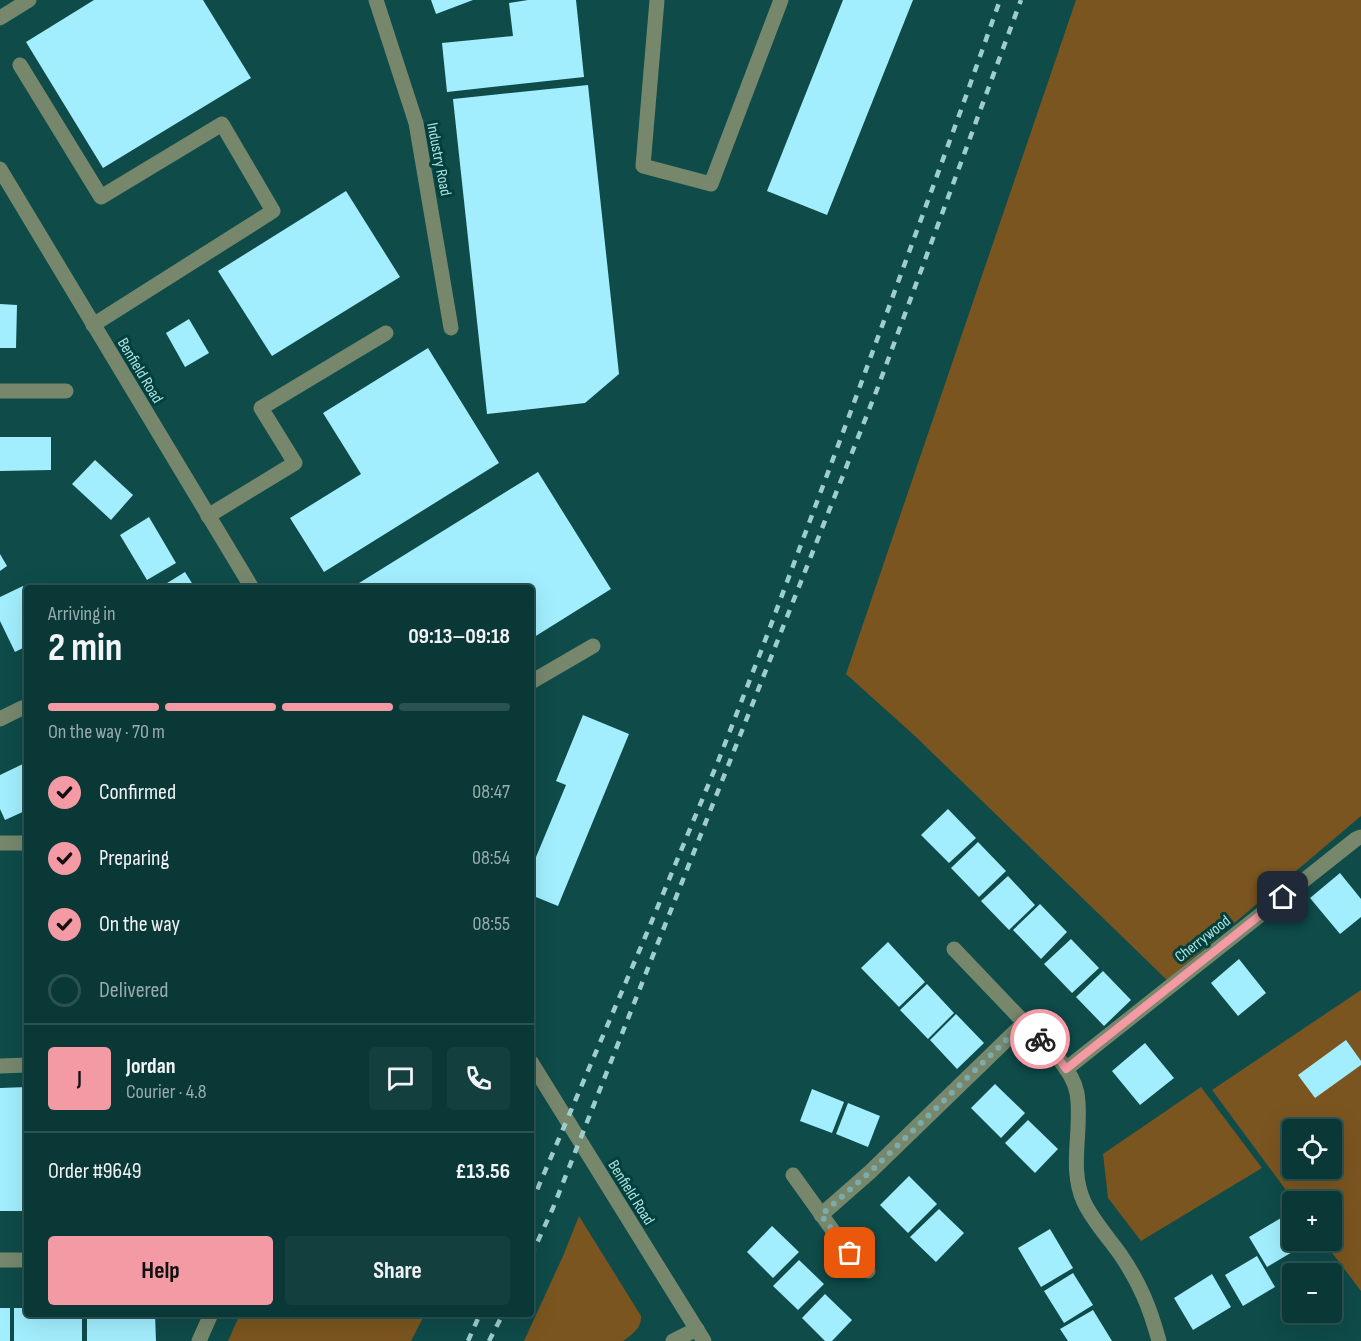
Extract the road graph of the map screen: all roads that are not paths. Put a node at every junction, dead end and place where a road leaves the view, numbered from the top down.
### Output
1 (29, 0) edge
2 (376, 0) edge
3 (657, 0) edge
4 (781, 0) edge
5 (0, 18) edge
6 (20, 65) dead end
7 (0, 169) edge
8 (93, 325) junction
9 (451, 328) dead end
10 (386, 333) dead end
11 (0, 391) edge
12 (66, 392) dead end
13 (208, 516) junction
14 (250, 585) edge
15 (593, 646) dead end
16 (534, 680) edge
17 (22, 708) dead end
18 (0, 719) edge
19 (1361, 837) edge
20 (0, 843) edge
21 (24, 843) edge
22 (954, 949) dead end
23 (1024, 1023) junction
24 (24, 1065) edge
25 (0, 1066) edge
26 (534, 1067) edge
27 (1066, 1069) junction
28 (793, 1175) dead end
29 (821, 1215) junction
30 (0, 1260) edge
31 (24, 1260) edge
32 (868, 1271) dead end
33 (210, 1317) edge
34 (700, 1335) edge
35 (199, 1341) edge
36 (673, 1341) edge
37 (1159, 1341) edge

1 - 5 street
2 - 9 street, Industry Road
3 - 4 street
6 - 8 street
7 - 8 street, Benfield Road
8 - 13 street, Benfield Road
10 - 13 street
11 - 12 street
13 - 14 street, Benfield Road
15 - 16 street
17 - 18 street
19 - 27 street, Cherrywood
20 - 21 street
22 - 23 street
23 - 27 street
23 - 29 street
24 - 25 street
26 - 34 street, Benfield Road
27 - 37 street
28 - 29 street
29 - 32 street
30 - 31 street
33 - 35 street
34 - 36 street

